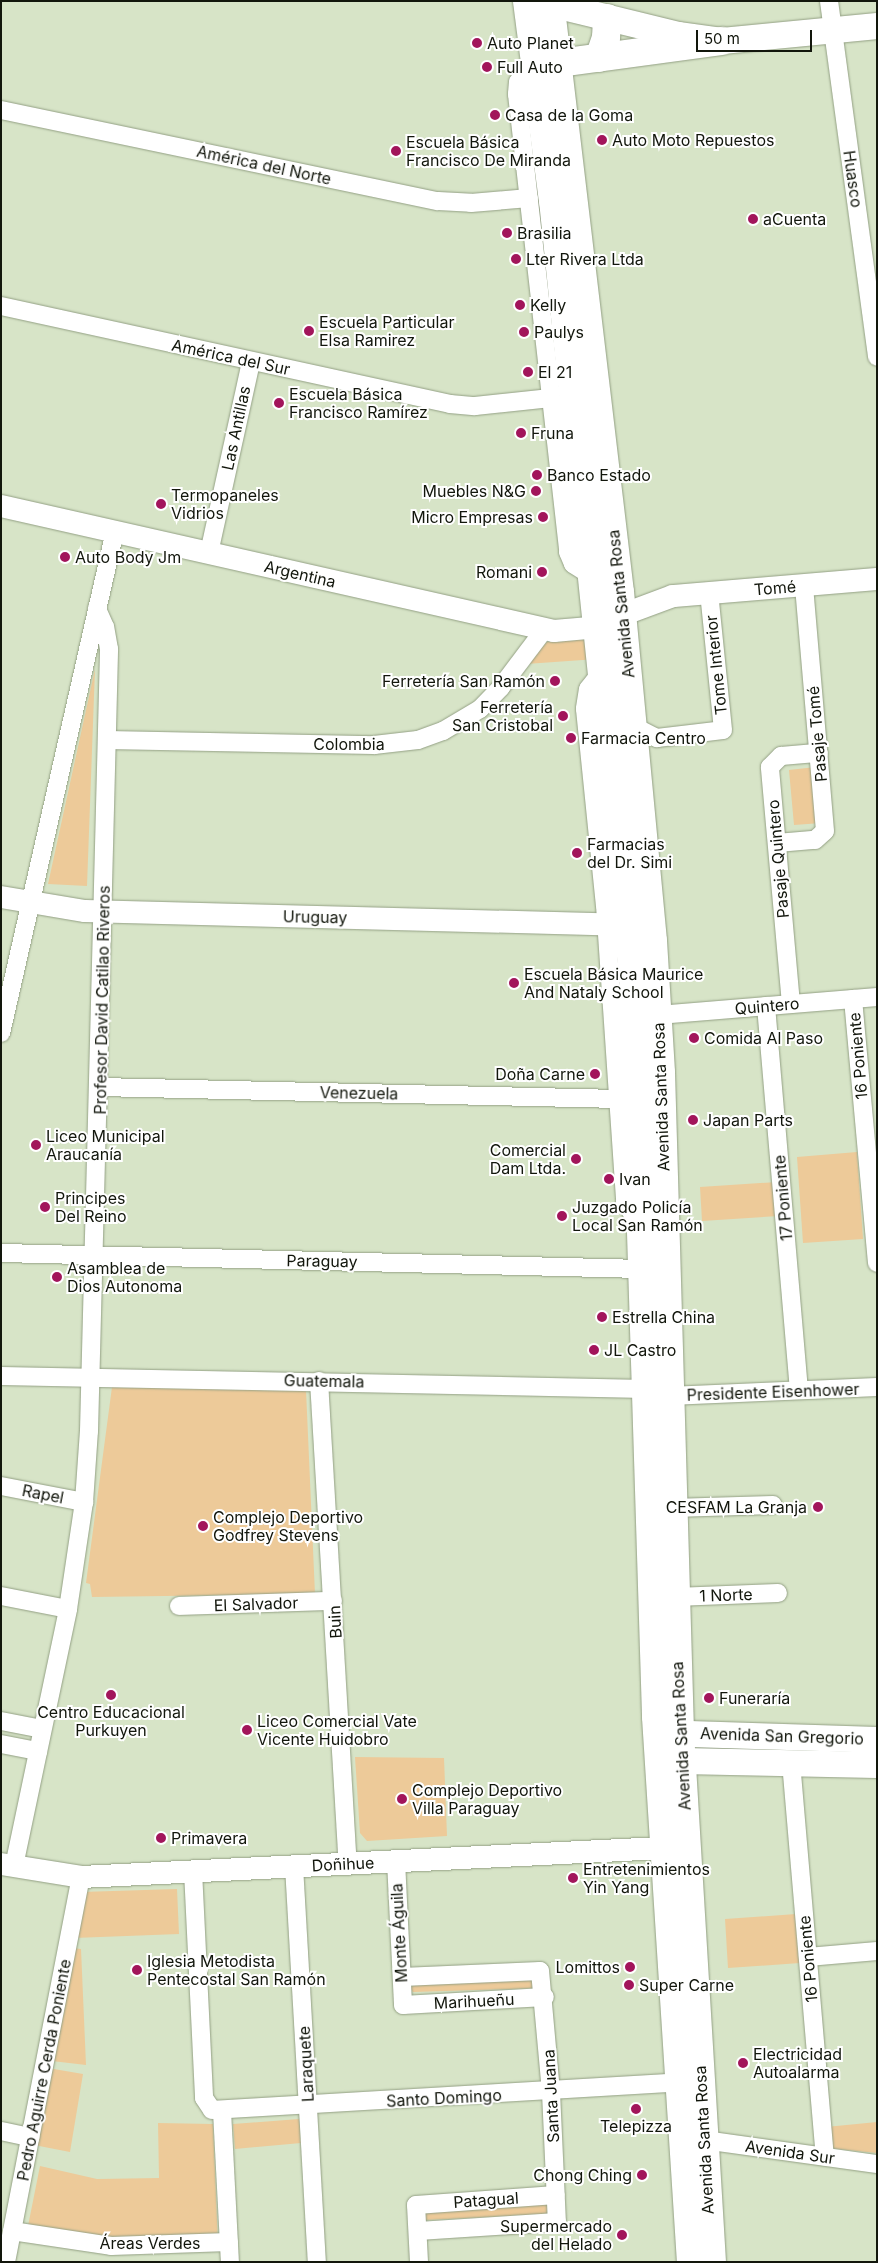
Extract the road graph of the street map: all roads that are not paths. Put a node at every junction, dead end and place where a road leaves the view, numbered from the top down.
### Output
1 (829, 1) edge
2 (542, 2) edge
3 (607, 18) junction
4 (877, 26) edge
5 (833, 30) junction
6 (722, 40) junction
7 (547, 58) junction
8 (599, 58) junction
9 (1, 110) edge
10 (529, 198) junction
11 (1, 306) edge
12 (877, 357) edge
13 (250, 362) junction
14 (551, 398) junction
15 (1, 506) edge
16 (115, 531) junction
17 (209, 553) junction
18 (877, 579) edge
19 (804, 585) junction
20 (709, 593) junction
21 (606, 600) junction
22 (97, 609) junction
23 (544, 630) junction
24 (107, 740) junction
25 (646, 745) junction
26 (819, 753) junction
27 (777, 843) junction
28 (1, 897) edge
29 (31, 904) junction
30 (104, 912) junction
31 (618, 924) junction
32 (653, 941) junction
33 (877, 996) edge
34 (853, 999) junction
35 (791, 1004) junction
36 (766, 1006) junction
37 (658, 1014) junction
38 (1, 1033) edge
39 (99, 1086) junction
40 (618, 1099) junction
41 (654, 1215) junction
42 (1, 1253) edge
43 (94, 1255) junction
44 (877, 1263) edge
45 (643, 1269) junction
46 (1, 1376) edge
47 (91, 1380) junction
48 (319, 1381) junction
49 (877, 1387) edge
50 (799, 1390) junction
51 (658, 1393) junction
52 (1, 1486) edge
53 (84, 1502) junction
54 (773, 1505) dead end
55 (672, 1508) junction
56 (778, 1593) dead end
57 (1, 1596) edge
58 (674, 1597) junction
59 (334, 1601) junction
60 (179, 1606) dead end
61 (68, 1609) junction
62 (1, 1721) edge
63 (42, 1729) junction
64 (877, 1740) edge
65 (1, 1744) edge
66 (669, 1744) junction
67 (38, 1751) junction
68 (791, 1762) junction
69 (877, 1765) edge
70 (675, 1847) junction
71 (396, 1861) junction
72 (348, 1863) junction
73 (7, 1865) edge
74 (294, 1866) junction
75 (193, 1871) junction
76 (81, 1877) junction
77 (877, 1951) edge
78 (808, 1957) junction
79 (540, 1970) joint
80 (402, 1977) junction
81 (545, 1997) junction
82 (403, 2005) joint
83 (680, 2082) junction
84 (551, 2092) junction
85 (308, 2106) junction
86 (215, 2109) junction
87 (1, 2131) edge
88 (30, 2137) junction
89 (704, 2140) junction
90 (825, 2157) junction
91 (877, 2164) edge
92 (556, 2195) junction
93 (557, 2222) joint
94 (12, 2231) junction
95 (418, 2231) junction
96 (229, 2242) junction
97 (6, 2262) edge
98 (230, 2262) edge
99 (317, 2262) edge
100 (419, 2262) edge
101 (691, 2262) edge
102 (712, 2262) edge

1 - 5 street, Huasco
2 - 3 main road
2 - 7 main road, Avenida Santa Rosa
3 - 6 main road
3 - 8 main road
4 - 5 main road
5 - 6 main road
5 - 12 street, Huasco
6 - 8 main road
7 - 8 main road
7 - 10 street, Avenida Santa Rosa
7 - 21 main road, Avenida Santa Rosa
9 - 10 street, América del Norte
10 - 14 street, Avenida Santa Rosa
11 - 13 street, América del Sur
13 - 14 street, América del Sur
13 - 17 street, Las Antillas
14 - 21 street, Avenida Santa Rosa
15 - 16 street, Argentina
16 - 17 street, Argentina
16 - 22 street
17 - 23 street, Argentina
18 - 19 street, Tomé
19 - 20 street, Tomé
19 - 26 street, Pasaje Tomé
20 - 21 street, Tomé
20 - 25 street, Tome Interior
21 - 23 street, Argentina
21 - 25 main road, Avenida Santa Rosa
21 - 31 main road, Avenida Santa Rosa
22 - 24 street, Profesor David Catilao Riveros
22 - 29 street
23 - 24 street, Colombia
24 - 30 street, Profesor David Catilao Riveros
25 - 32 main road, Avenida Santa Rosa
26 - 27 street, Pasaje Tomé
26 - 27 street, Pasaje Quintero
27 - 35 street, Pasaje Quintero
28 - 29 street, Uruguay
29 - 30 street, Uruguay
29 - 38 street
30 - 31 street, Uruguay
30 - 39 street, Profesor David Catilao Riveros
31 - 32 main road
31 - 40 street, Avenida Santa Rosa
31 - 41 main road, Avenida Santa Rosa
32 - 37 main road, Avenida Santa Rosa
33 - 34 street, Quintero
34 - 35 street, Quintero
34 - 44 street, 16 Poniente
35 - 36 street, Quintero
36 - 37 street, Quintero
36 - 50 street, 17 Poniente
37 - 41 main road, Avenida Santa Rosa
39 - 40 street, Venezuela
39 - 43 street, Profesor David Catilao Riveros
40 - 41 street, Avenida Santa Rosa
41 - 45 main road, Avenida Santa Rosa
41 - 51 main road, Avenida Santa Rosa
42 - 43 street, Paraguay
43 - 45 street, Paraguay
43 - 47 street, Profesor David Catilao Riveros
45 - 51 main road, Avenida Santa Rosa
46 - 47 street, Guatemala
47 - 48 street, Guatemala
47 - 53 street, Profesor David Catilao Riveros
48 - 51 street, Guatemala
48 - 59 street, Buin
49 - 50 street, Presidente Eisenhower
50 - 51 street, Presidente Eisenhower
51 - 55 main road, Avenida Santa Rosa
51 - 66 main road, Avenida Santa Rosa
52 - 53 street, Rapel
53 - 61 street, Profesor David Catilao Riveros
54 - 55 street
55 - 58 main road, Avenida Santa Rosa
56 - 58 street, 1 Norte
57 - 61 street
58 - 66 main road, Avenida Santa Rosa
59 - 60 street, El Salvador
59 - 72 street, Buin
61 - 63 street, Profesor David Catilao Riveros
62 - 63 street
63 - 67 street, Profesor David Catilao Riveros
64 - 66 main road, Avenida San Gregorio
65 - 67 street
66 - 68 main road, Avenida San Gregorio
66 - 70 main road, Avenida Santa Rosa
67 - 73 street, Profesor David Catilao Riveros
68 - 69 main road, Avenida San Gregorio
68 - 78 street, 16 Poniente
70 - 71 street, Doñihue
70 - 83 main road, Avenida Santa Rosa
70 - 89 main road, Avenida Santa Rosa
71 - 72 street, Doñihue
71 - 80 street, Monte Águila
72 - 74 street, Doñihue
73 - 76 street, Doñihue
74 - 75 street, Doñihue
74 - 85 street, Laraquete
75 - 76 street, Doñihue
75 - 86 street
76 - 88 street, Pedro Aguirre Cerda Poniente
77 - 78 street
78 - 90 street, 16 Poniente
79 - 80 street, Marihueñu
79 - 81 street, Santa Juana
80 - 82 street, Monte Águila
81 - 82 street, Marihueñu
81 - 84 street, Santa Juana
83 - 84 street, Santo Domingo
83 - 101 main road, Avenida Santa Rosa
84 - 85 street, Santo Domingo
84 - 92 street, Santa Juana
85 - 86 street, Santo Domingo
85 - 99 street, Laraquete
86 - 96 street
87 - 88 street
88 - 94 street, Pedro Aguirre Cerda Poniente
89 - 90 street, Avenida Sur
89 - 102 main road, Avenida Santa Rosa
90 - 91 street, Avenida Sur
92 - 93 street, Santa Juana
92 - 95 street, Patagual
93 - 95 street, Patagual
94 - 96 street, Áreas Verdes
94 - 97 street, Pedro Aguirre Cerda Poniente
95 - 100 street
96 - 98 street

